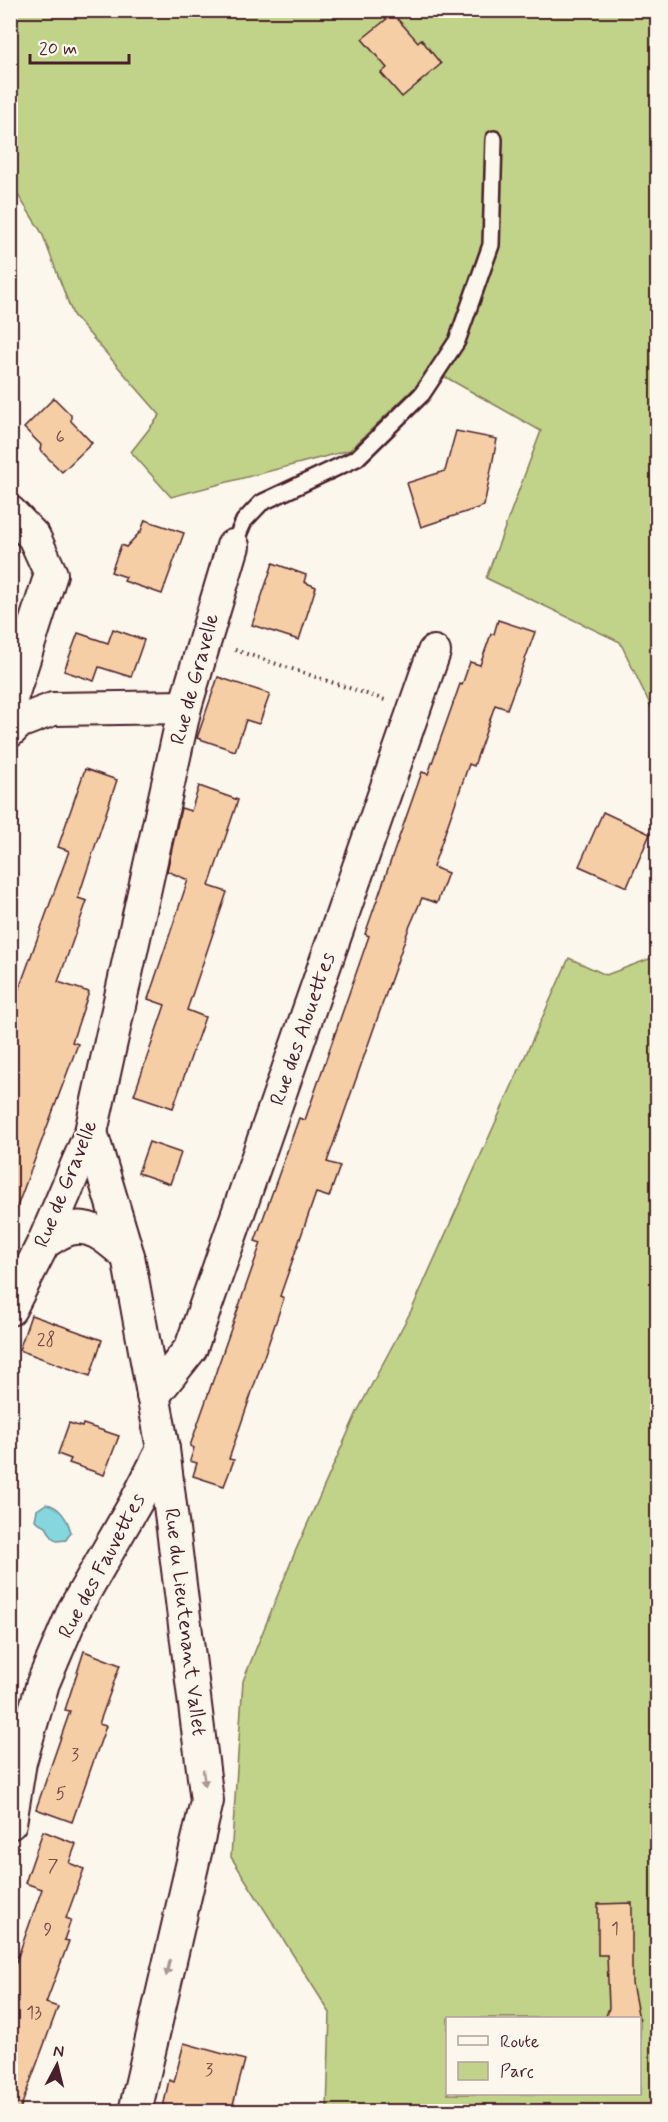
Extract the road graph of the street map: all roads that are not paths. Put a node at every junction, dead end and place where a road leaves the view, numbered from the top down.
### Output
1 (494, 139) dead end
2 (10, 512) edge
3 (233, 546) joint
4 (434, 652) dead end
5 (10, 702) edge
6 (185, 707) junction
7 (10, 731) edge
8 (91, 1132) junction
9 (44, 1242) junction
10 (128, 1257) junction
11 (10, 1308) edge
12 (153, 1395) junction
13 (163, 1449) junction
14 (10, 1823) edge
15 (135, 2112) edge

1 - 3 lane, Rue de Gravelle
2 - 5 street
3 - 6 street, Rue de Gravelle
4 - 12 street, Rue des Alouettes
6 - 7 street
6 - 8 street, Rue de Gravelle
8 - 9 street, Rue de Gravelle
8 - 10 street, Rue du Lieutenant Vallet
9 - 10 street
9 - 11 street, Rue de Gravelle
10 - 12 street, Rue du Lieutenant Vallet
12 - 13 street, Rue du Lieutenant Vallet
13 - 14 street, Rue des Fauvettes
13 -> 15 street, Rue du Lieutenant Vallet

